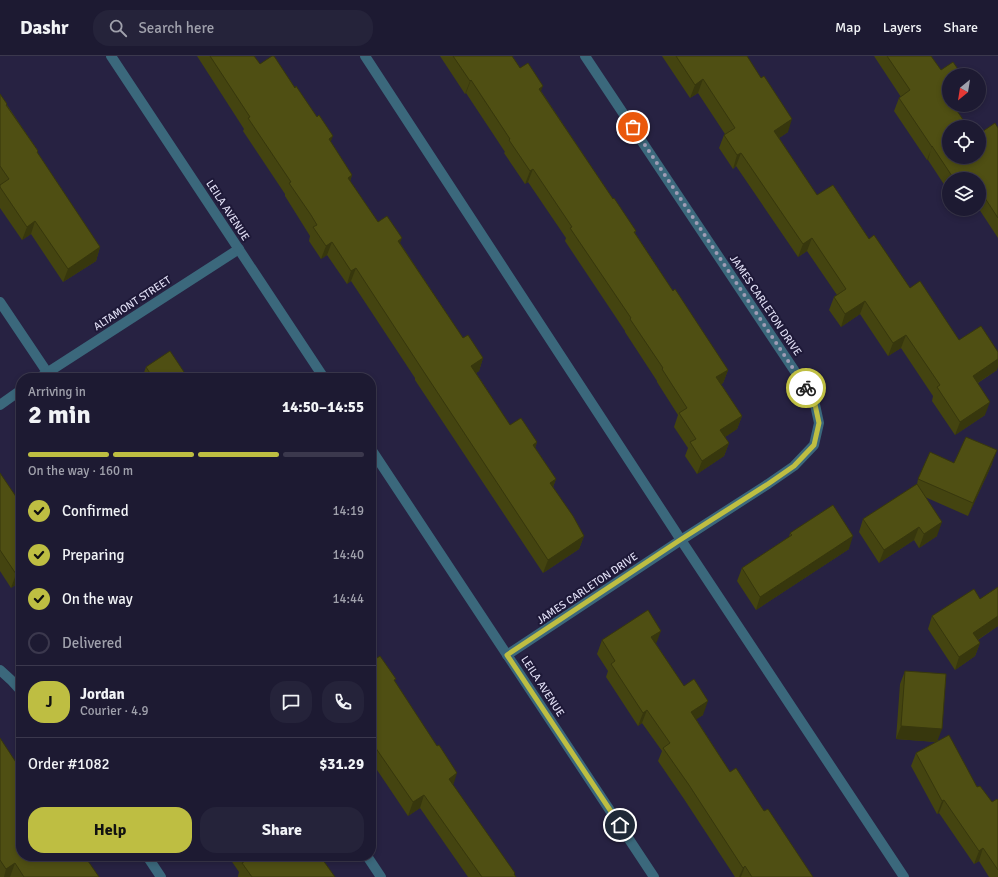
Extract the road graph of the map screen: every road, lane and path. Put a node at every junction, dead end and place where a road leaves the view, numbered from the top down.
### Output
1 (111, 56) edge
2 (365, 56) edge
3 (585, 56) edge
4 (239, 249) junction
5 (0, 302) edge
6 (43, 373) edge
7 (50, 373) edge
8 (321, 373) edge
9 (16, 394) edge
10 (0, 405) edge
11 (376, 457) edge
12 (680, 540) junction
13 (507, 655) junction
14 (0, 670) edge
15 (16, 686) edge
16 (150, 861) edge
17 (370, 861) edge
18 (161, 877) edge
19 (381, 877) edge
20 (654, 877) edge
21 (904, 877) edge

1 - 4 street, LEILA AVENUE
2 - 12 street
3 - 12 street, JAMES CARLETON DRIVE
4 - 7 street, ALTAMONT STREET
4 - 8 street, LEILA AVENUE
5 - 6 street
9 - 10 street
11 - 13 street, LEILA AVENUE
12 - 13 street, JAMES CARLETON DRIVE
12 - 21 street
13 - 20 street, LEILA AVENUE
14 - 15 street
16 - 18 street
17 - 19 street

